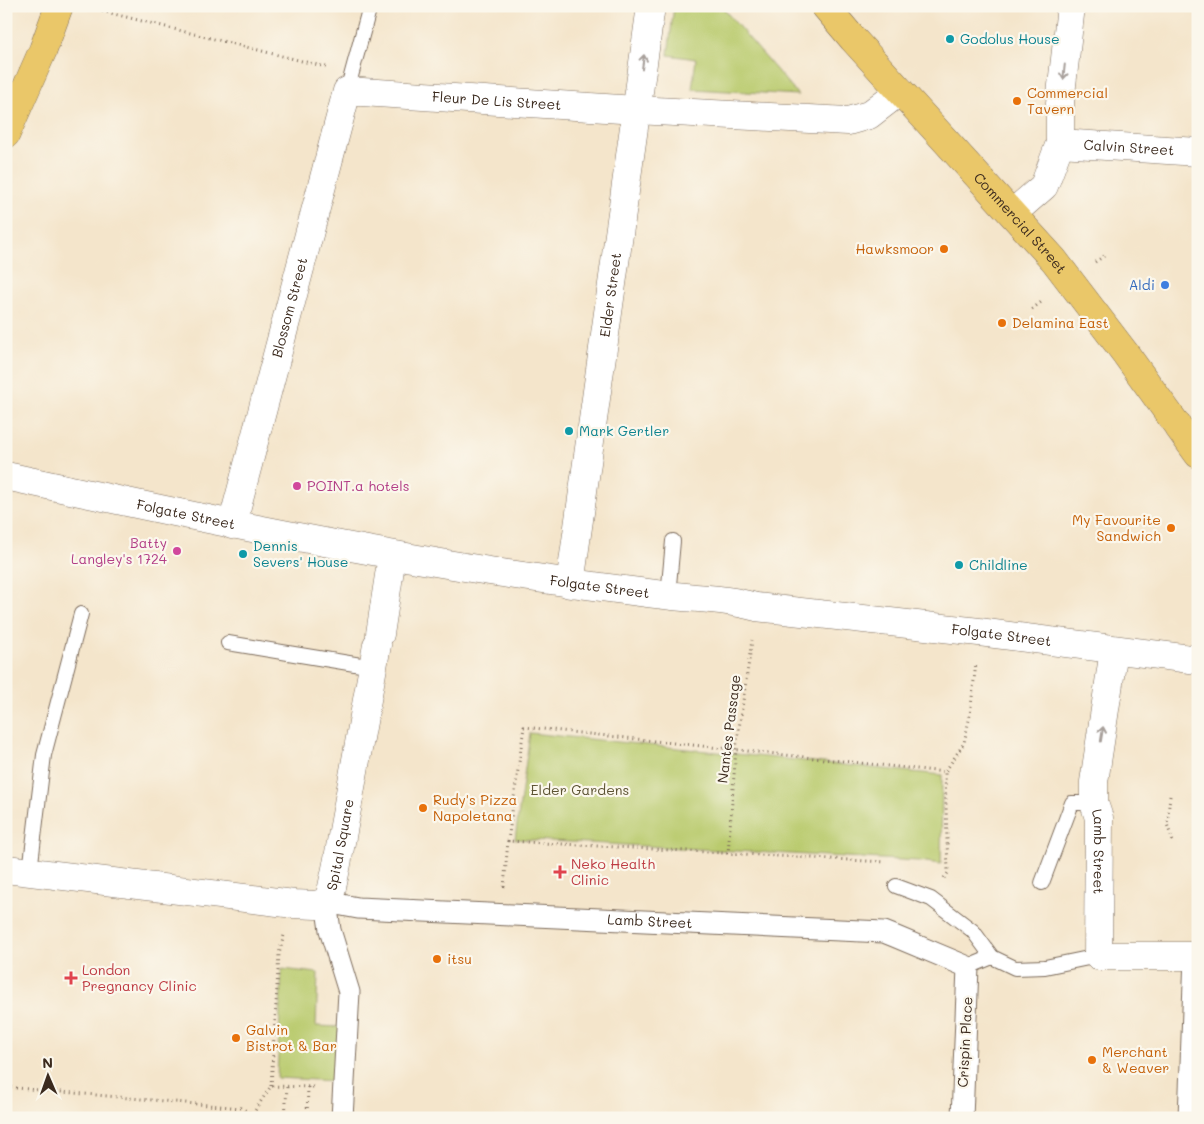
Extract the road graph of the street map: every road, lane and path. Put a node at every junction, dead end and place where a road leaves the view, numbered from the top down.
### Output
1 (58, 6) edge
2 (370, 6) edge
3 (651, 6) edge
4 (825, 6) edge
5 (1071, 6) edge
6 (102, 11) dead end
7 (347, 91) junction
8 (900, 91) junction
9 (636, 110) junction
10 (6, 134) edge
11 (1060, 143) junction
12 (1198, 152) edge
13 (1013, 214) junction
14 (1047, 297) dead end
15 (1032, 309) dead end
16 (1198, 454) edge
17 (6, 476) edge
18 (232, 525) junction
19 (674, 540) dead end
20 (392, 556) junction
21 (570, 584) junction
22 (668, 596) junction
23 (756, 607) junction
24 (81, 614) dead end
25 (228, 643) dead end
26 (377, 649) junction
27 (1114, 650) junction
28 (1198, 660) edge
29 (972, 690) dead end
30 (736, 749) junction
31 (945, 772) junction
32 (1094, 792) junction
33 (1170, 796) dead end
34 (508, 841) junction
35 (1173, 842) dead end
36 (728, 854) junction
37 (18, 870) edge
38 (1042, 883) dead end
39 (896, 886) joint
40 (931, 899) junction
41 (326, 902) junction
42 (294, 904) junction
43 (502, 915) junction
44 (1098, 956) junction
45 (1196, 956) edge
46 (992, 957) junction
47 (968, 967) junction
48 (271, 1086) junction
49 (287, 1086) junction
50 (308, 1086) junction
51 (6, 1087) edge
52 (343, 1088) junction
53 (252, 1116) edge
54 (285, 1118) edge
55 (307, 1118) edge
56 (342, 1118) edge
57 (962, 1118) edge
58 (1188, 1118) edge

1 - 10 main road
2 - 7 lane
9 -> 3 street, Elder Street
4 - 8 main road, Commercial Street
5 -> 11 street
6 - 7 path
7 - 9 street, Fleur De Lis Street
7 - 18 street, Blossom Street
8 - 9 street, Fleur De Lis Street
8 - 13 main road, Commercial Street
9 - 21 street, Elder Street
11 - 12 street, Calvin Street
11 - 13 street
13 - 16 main road, Commercial Street
14 - 15 path
17 - 18 street, Folgate Street
18 - 20 street, Folgate Street
19 - 22 lane
20 - 21 street, Folgate Street
20 - 26 street, Spital Square
21 - 22 street, Folgate Street
22 - 23 street, Folgate Street
23 - 27 street, Folgate Street
23 - 30 path, Nantes Passage
24 - 37 lane
25 - 26 lane
26 - 41 street, Spital Square
27 - 28 street, Folgate Street
32 -> 27 street, Lamb Street
29 - 31 path
30 - 31 path
30 - 34 path
30 - 36 path, Nantes Passage
31 - 40 path
32 - 38 lane
32 - 44 street, Lamb Street
33 - 35 path
34 - 36 path
34 - 43 path
36 - 39 path
37 - 42 street, Spital Square
39 - 40 lane
40 - 46 lane
41 - 42 street, Spital Square
41 - 43 street, Lamb Street
41 - 52 street
42 - 48 path
43 - 47 street, Lamb Street
44 - 45 street
44 - 46 lane
45 - 58 street
46 - 47 lane
47 - 57 street, Crispin Place
48 - 49 path
48 - 53 path
49 - 50 path
49 - 54 path
50 - 52 path
50 - 55 path
51 - 53 path
52 - 56 street

